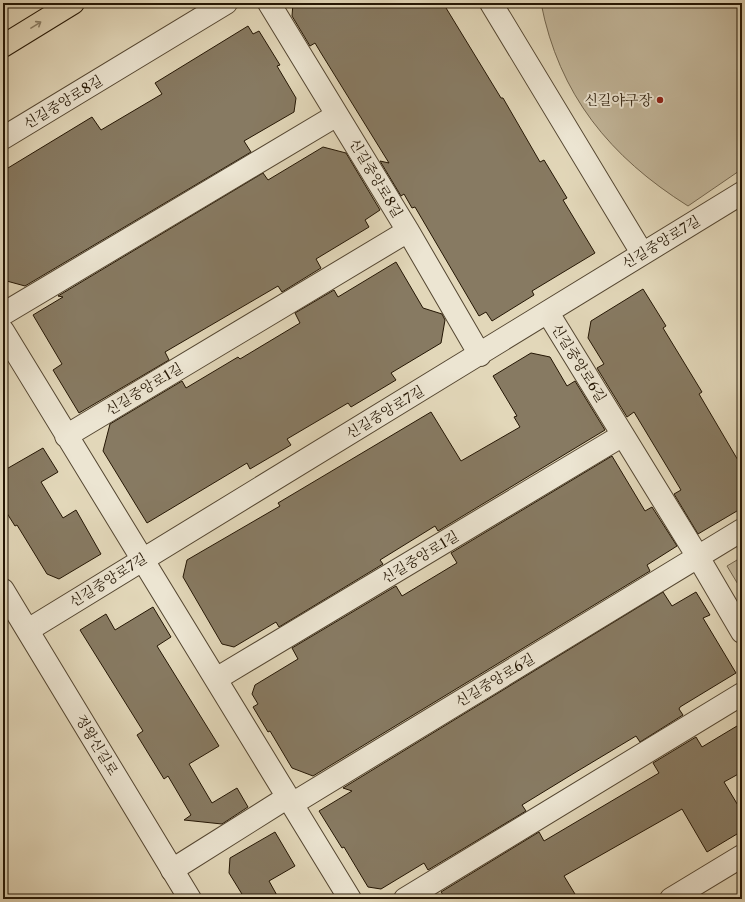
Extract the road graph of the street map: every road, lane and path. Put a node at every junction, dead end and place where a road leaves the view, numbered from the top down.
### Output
1 (73, 3) edge
2 (226, 3) edge
3 (269, 3) edge
4 (491, 3) edge
5 (3, 46) edge
6 (337, 115) junction
7 (3, 138) edge
8 (741, 196) edge
9 (408, 231) junction
10 (642, 253) junction
11 (548, 313) junction
12 (3, 314) edge
13 (3, 332) edge
14 (480, 355) junction
15 (623, 435) junction
16 (66, 436) junction
17 (742, 530) edge
18 (698, 557) junction
19 (142, 559) junction
20 (3, 590) edge
21 (28, 630) junction
22 (742, 632) edge
23 (216, 679) junction
24 (742, 694) edge
25 (290, 800) junction
26 (742, 856) edge
27 (172, 870) junction
28 (190, 899) edge
29 (350, 899) edge
30 (405, 899) edge
31 (671, 899) edge

5 -> 1 highway
2 - 7 street, 신길중앙로8길
3 - 6 street, 신길중앙로8길
4 - 10 street
6 - 9 street, 신길중앙로8길
6 - 12 street
8 - 10 street, 신길중앙로7길
9 - 14 street, 신길중앙로8길
9 - 16 street, 신길중앙로1길
10 - 11 street, 신길중앙로7길
11 - 14 street, 신길중앙로7길
11 - 15 street, 신길중앙로6길
13 - 16 street
14 - 19 street, 신길중앙로7길
15 - 18 street, 신길중앙로6길
15 - 23 street, 신길중앙로1길
16 - 19 street
17 - 18 street, 신길중앙로6길
18 - 22 street, 신길중앙로6길
18 - 25 street, 신길중앙로6길
19 - 21 street, 신길중앙로7길
19 - 23 street
20 - 21 street, 정왕신길로
21 - 27 street, 정왕신길로
23 - 25 street
24 - 30 street
25 - 27 street, 신길중앙로6길
25 - 29 street
26 - 31 street
27 - 28 street, 정왕신길로

